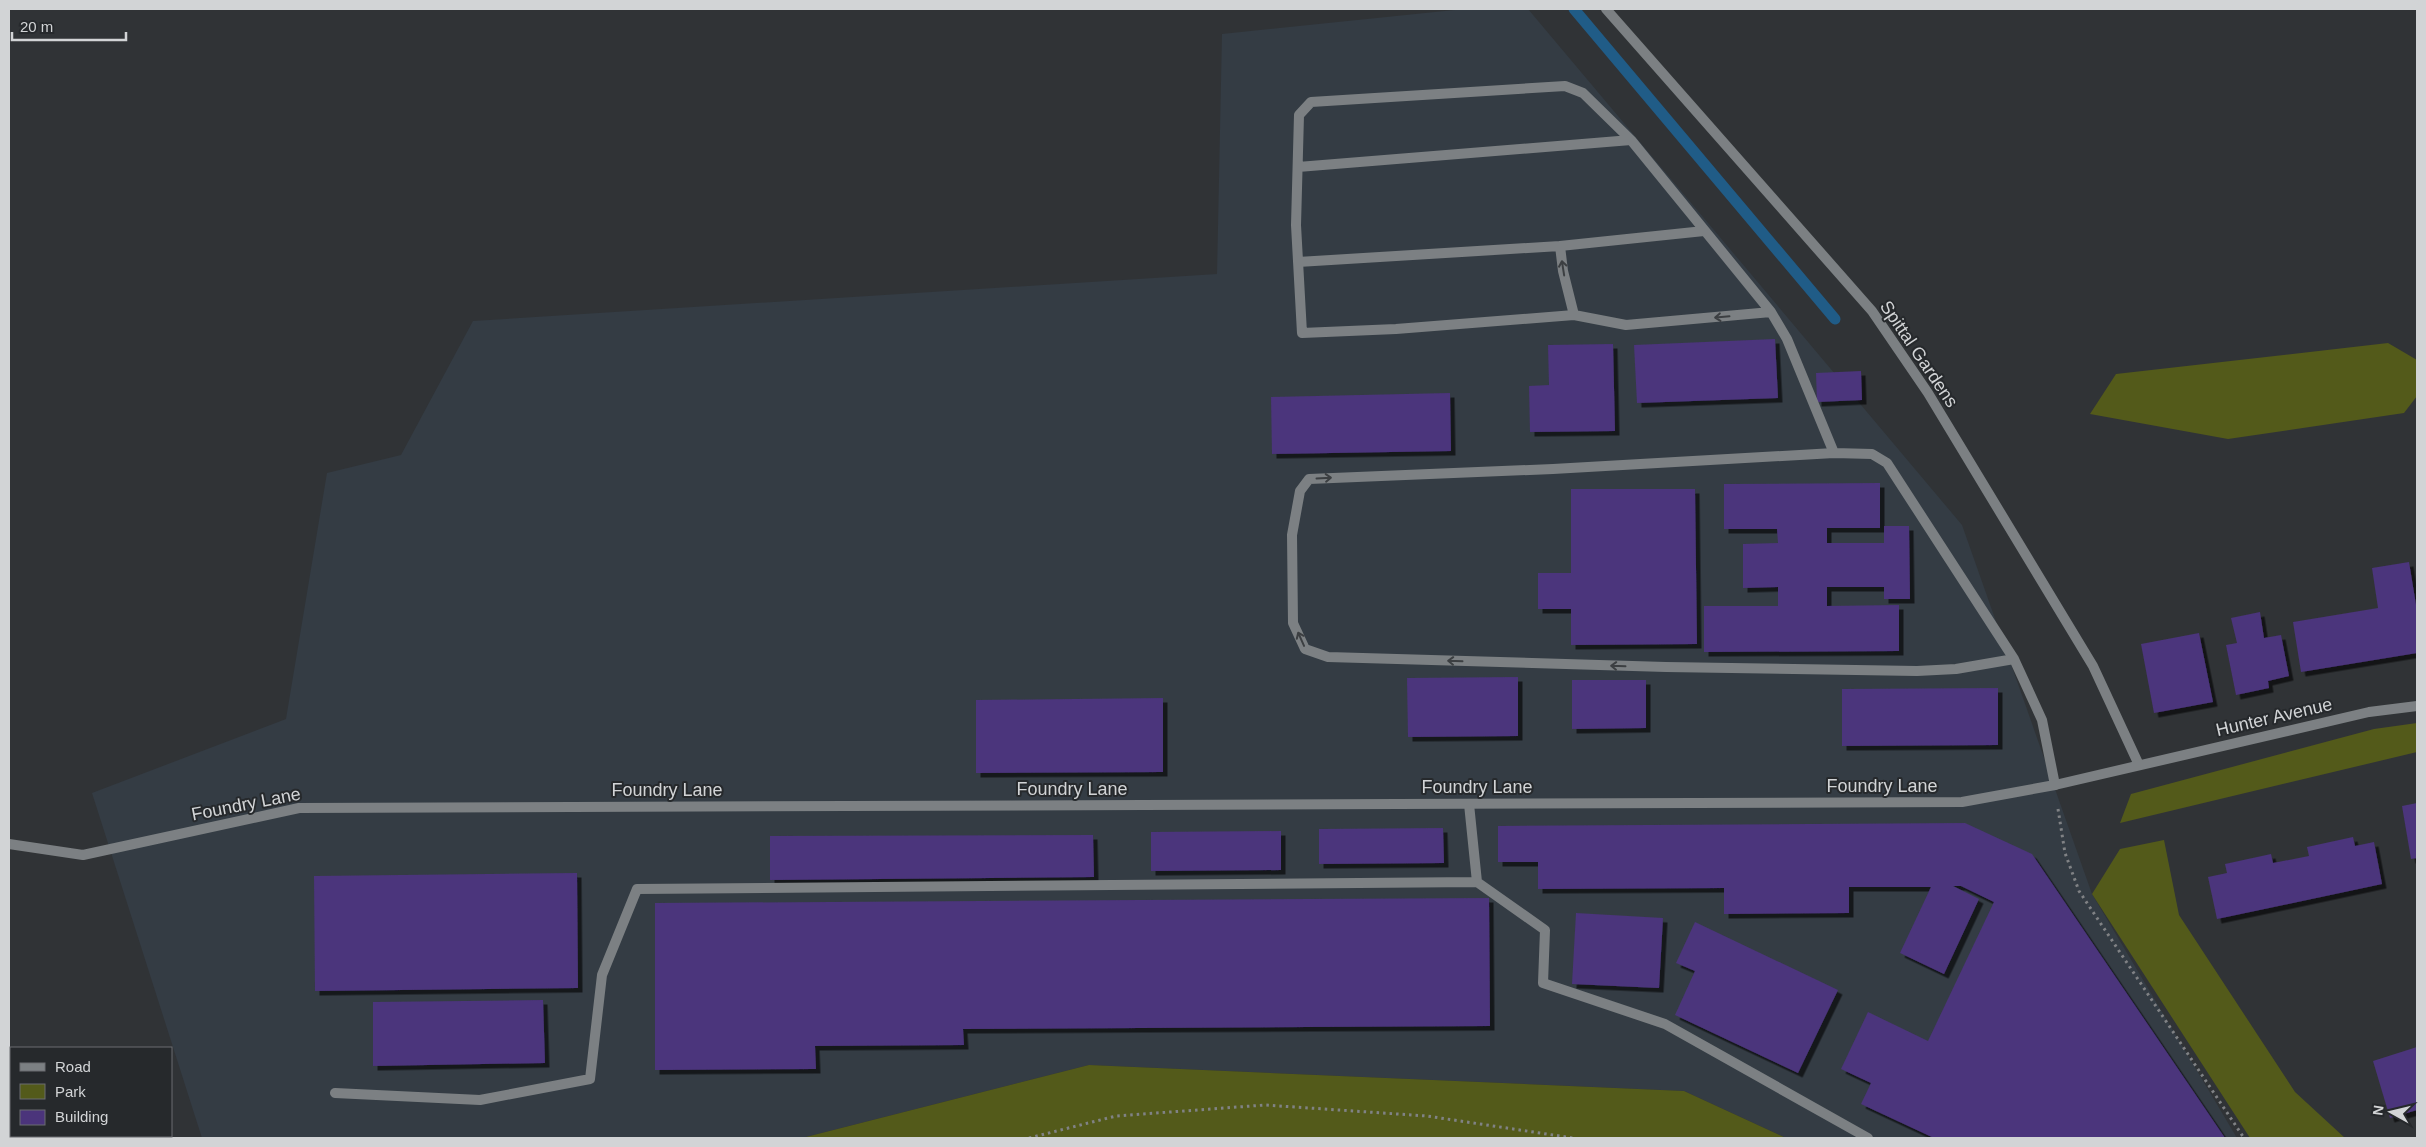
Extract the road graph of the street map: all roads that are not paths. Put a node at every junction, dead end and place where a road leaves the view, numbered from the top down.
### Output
1 (1606, 9) edge
2 (1631, 140) junction
3 (1298, 167) junction
4 (1704, 231) junction
5 (1560, 246) junction
6 (1298, 262) junction
7 (1771, 312) junction
8 (1574, 315) junction
9 (1834, 453) junction
10 (2014, 659) junction
11 (2417, 706) edge
12 (2138, 765) junction
13 (2055, 785) junction
14 (1469, 804) junction
15 (9, 844) edge
16 (1477, 882) junction
17 (335, 1092) dead end
18 (1868, 1138) edge

1 - 12 street, Spittal Gardens
2 - 3 street
2 - 3 street
2 - 4 street
3 - 6 street
4 - 5 street
4 - 7 street
5 - 6 street
8 -> 5 street
6 - 8 street
7 -> 8 street
7 - 9 street
9 - 10 street
10 -> 9 street
10 - 13 street
11 - 12 street, Hunter Avenue
12 - 13 street, Foundry Lane
13 - 14 street, Foundry Lane
14 - 15 street, Foundry Lane
14 - 16 street
16 - 17 street
16 - 18 street

